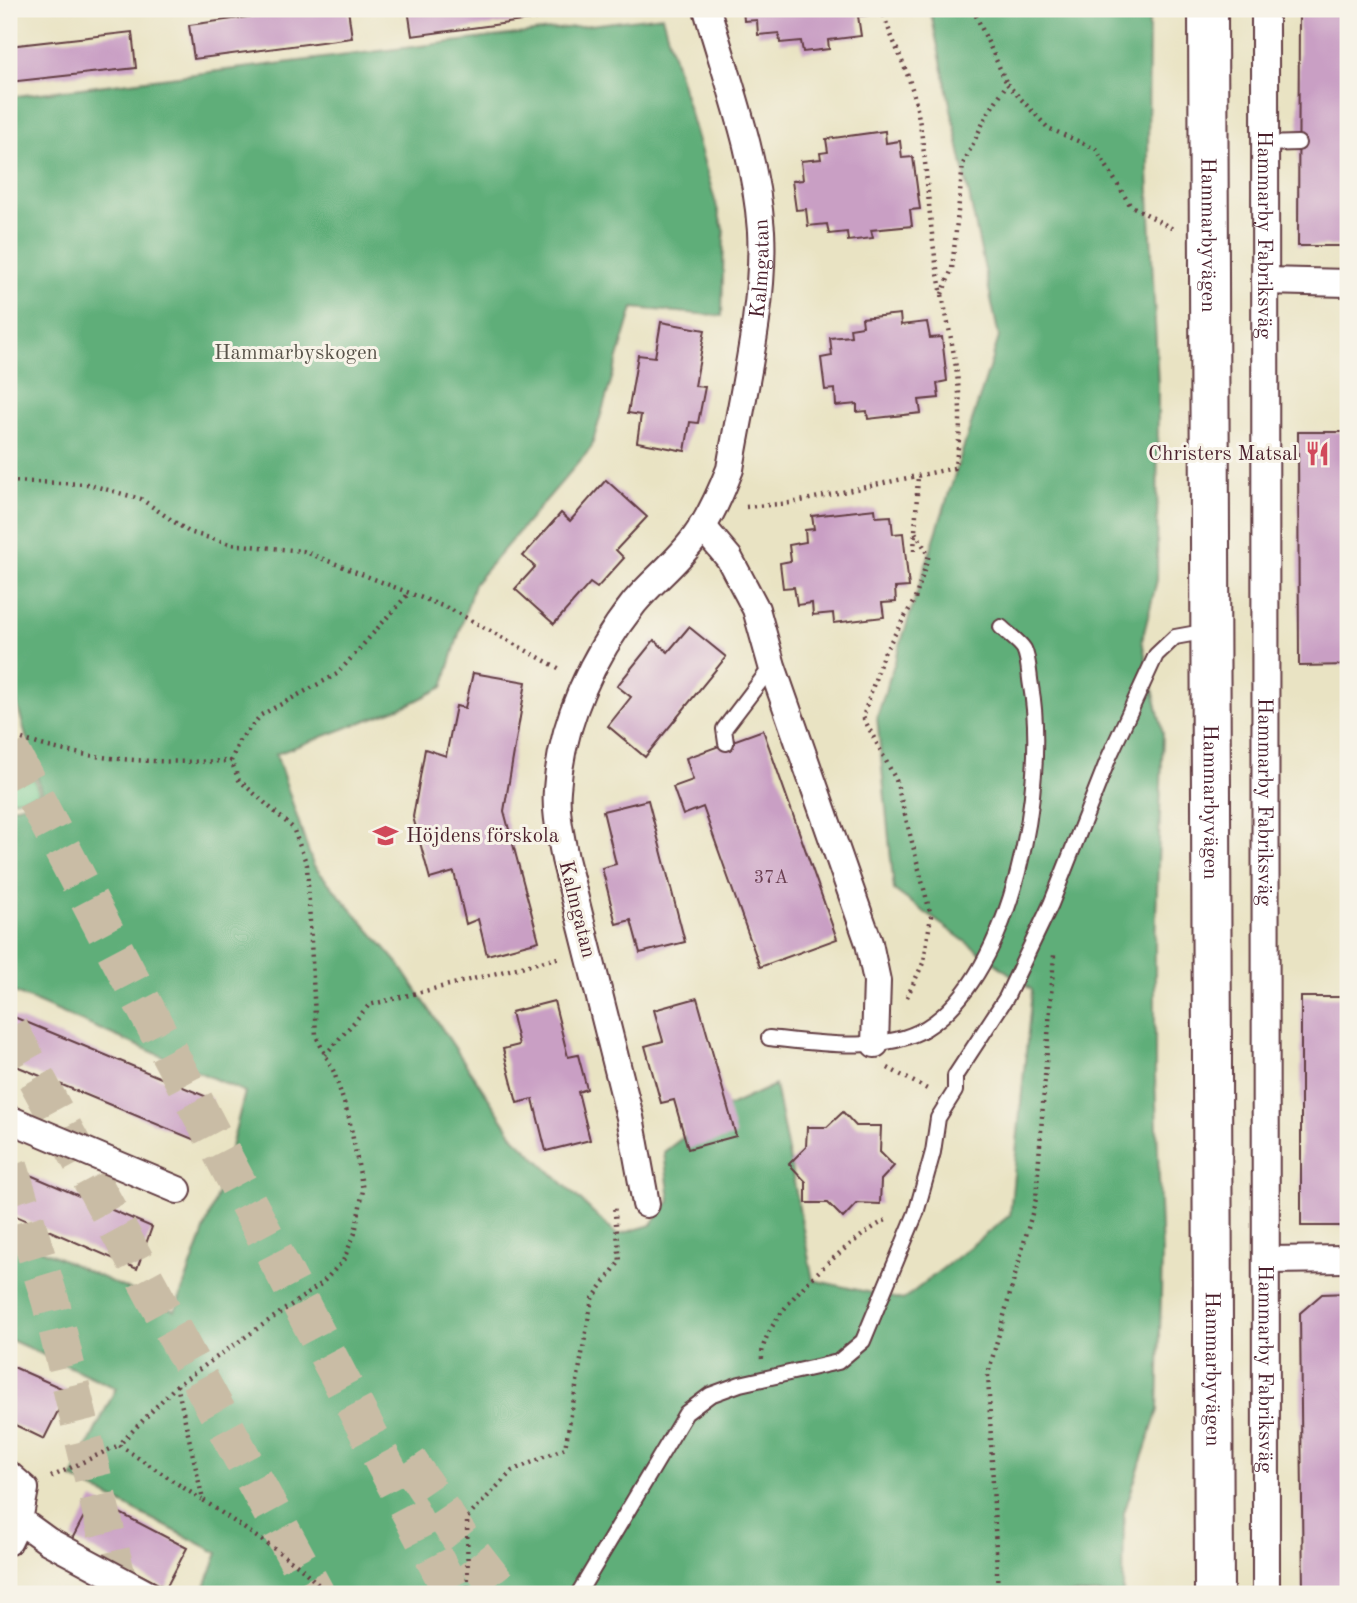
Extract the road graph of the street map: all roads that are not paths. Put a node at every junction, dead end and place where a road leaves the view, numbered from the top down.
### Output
1 (707, 9) edge
2 (1208, 9) edge
3 (1265, 9) edge
4 (1298, 143) dead end
5 (1264, 144) junction
6 (1265, 281) junction
7 (1348, 283) edge
8 (708, 535) junction
9 (1001, 627) dead end
10 (1211, 631) junction
11 (772, 666) junction
12 (726, 743) dead end
13 (769, 1038) dead end
14 (881, 1043) junction
15 (9, 1119) edge
16 (178, 1190) dead end
17 (646, 1204) road end
18 (1348, 1259) edge
19 (1267, 1260) junction
20 (17, 1482) edge
21 (14, 1530) edge
22 (147, 1594) edge
23 (578, 1594) edge
24 (1214, 1594) edge
25 (1266, 1594) edge

1 - 8 street, Kalmgatan
2 - 10 main road, Hammarbyvägen
3 - 5 street, Hammarby Fabriksväg
4 - 5 lane
5 - 6 street, Hammarby Fabriksväg
6 - 7 street
6 - 19 street, Hammarby Fabriksväg
8 - 11 street
8 - 17 street, Kalmgatan
9 - 14 lane
10 - 23 lane
10 - 24 main road, Hammarbyvägen
11 - 12 lane
11 - 14 street
13 - 14 lane
15 - 16 street
18 - 19 street
19 - 25 street, Hammarby Fabriksväg
20 - 21 street
21 - 22 street

